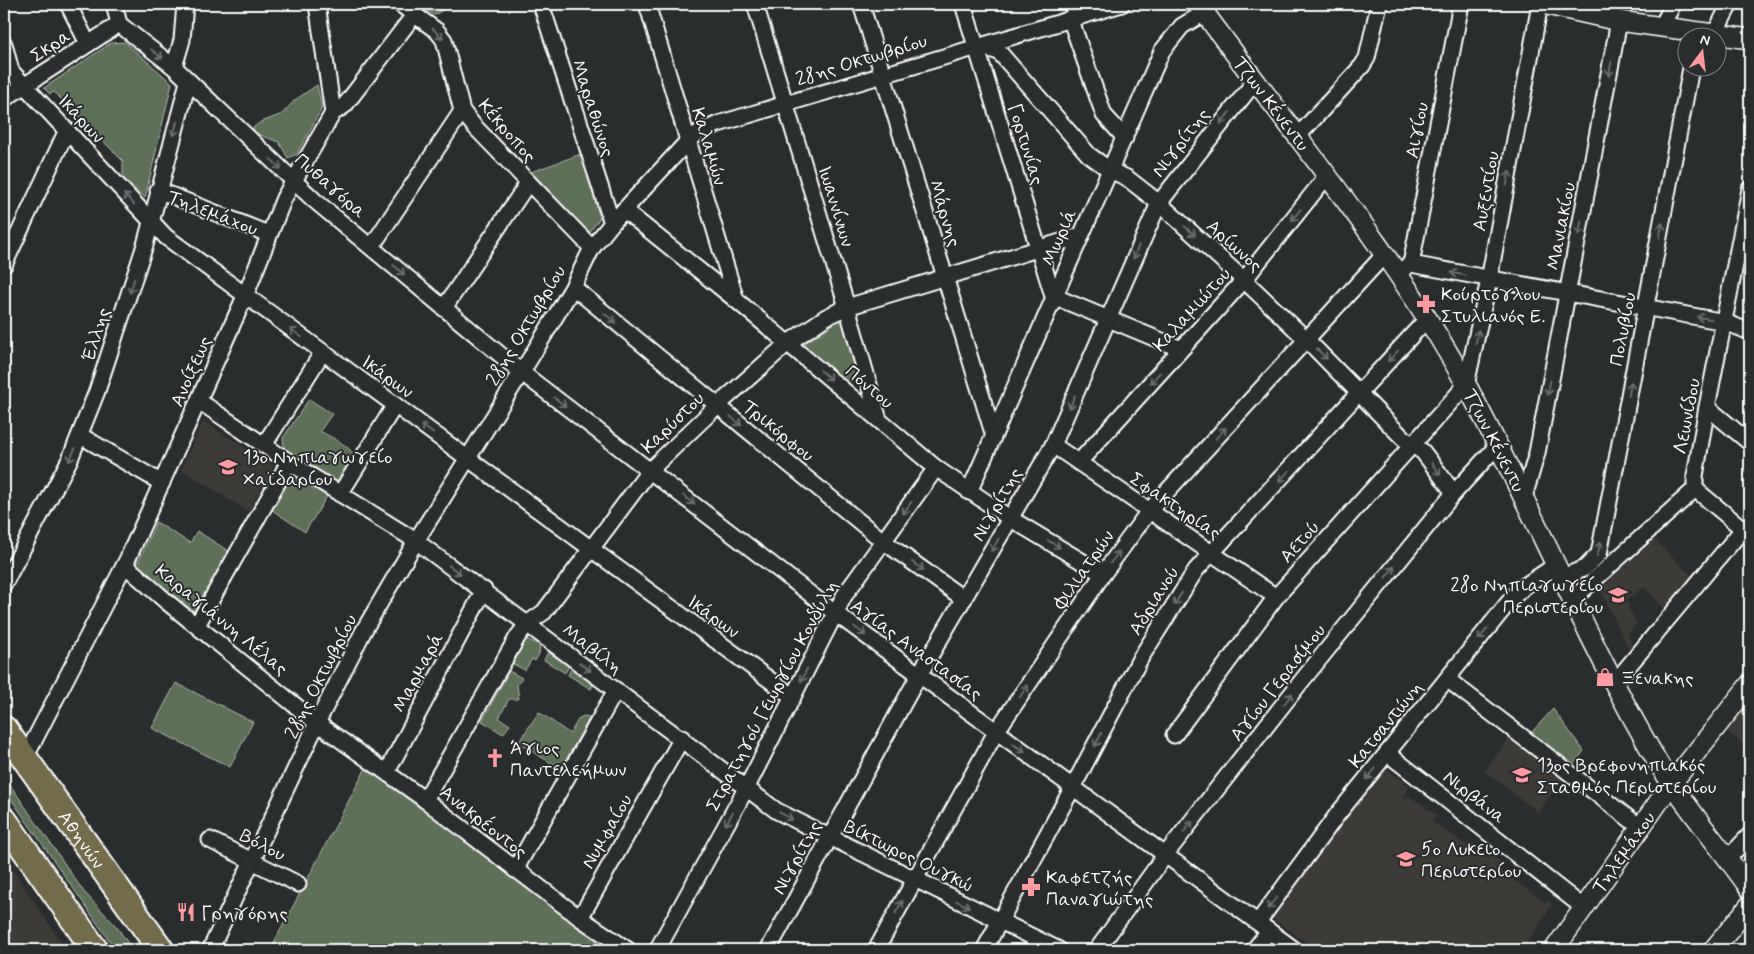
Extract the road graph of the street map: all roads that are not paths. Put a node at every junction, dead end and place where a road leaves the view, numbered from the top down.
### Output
1 (68, 4) edge
2 (114, 4) edge
3 (185, 4) edge
4 (317, 4) edge
5 (400, 4) edge
6 (541, 4) edge
7 (647, 4) edge
8 (755, 4) edge
9 (861, 4) edge
10 (963, 4) edge
11 (1122, 4) edge
12 (1379, 4) edge
13 (1462, 4) edge
14 (1541, 4) edge
15 (1673, 4) edge
16 (1730, 4) edge
17 (1201, 8) edge
18 (1602, 10) edge
19 (414, 14) junction
20 (1070, 18) junction
21 (1619, 21) junction
22 (119, 24) junction
23 (1662, 28) junction
24 (1708, 28) edge
25 (1676, 30) edge
26 (1726, 37) edge
27 (1750, 39) edge
28 (4, 44) edge
29 (88, 44) junction
30 (976, 45) junction
31 (174, 68) junction
32 (883, 74) junction
33 (1689, 78) edge
34 (1256, 80) junction
35 (188, 82) junction
36 (24, 87) junction
37 (4, 99) edge
38 (784, 104) junction
39 (462, 111) junction
40 (333, 113) junction
41 (67, 130) junction
42 (1298, 136) junction
43 (1125, 138) junction
44 (688, 141) junction
45 (1110, 170) junction
46 (1326, 177) junction
47 (294, 181) junction
48 (528, 183) junction
49 (1750, 189) edge
50 (158, 190) junction
51 (1159, 203) junction
52 (624, 210) junction
53 (150, 223) junction
54 (612, 223) junction
55 (268, 234) junction
56 (1080, 236) junction
57 (372, 246) junction
58 (592, 248) junction
59 (1038, 249) junction
60 (6, 254) edge
61 (1384, 256) junction
62 (1403, 268) junction
63 (946, 279) junction
64 (1244, 280) junction
65 (1489, 280) junction
66 (573, 287) junction
67 (246, 294) junction
68 (1568, 294) junction
69 (1053, 296) junction
70 (736, 300) junction
71 (848, 307) junction
72 (444, 308) junction
73 (1646, 308) junction
74 (1107, 319) junction
75 (1426, 320) junction
76 (1725, 322) junction
77 (1748, 327) edge
78 (1307, 340) junction
79 (788, 343) junction
80 (1181, 349) junction
81 (322, 353) junction
82 (521, 372) junction
83 (1466, 385) junction
84 (1360, 392) junction
85 (199, 401) junction
86 (395, 405) junction
87 (717, 406) junction
88 (1707, 407) junction
89 (879, 420) junction
90 (993, 433) junction
91 (81, 436) junction
92 (1750, 443) edge
93 (1413, 444) junction
94 (264, 445) junction
95 (1053, 445) junction
96 (1497, 446) junction
97 (467, 457) junction
98 (289, 462) junction
99 (1079, 462) junction
100 (936, 468) junction
101 (650, 470) junction
102 (162, 483) junction
103 (1695, 489) junction
104 (969, 492) junction
105 (1454, 493) junction
106 (340, 494) junction
107 (1524, 497) junction
108 (1149, 511) junction
109 (1011, 519) junction
110 (1746, 532) edge
111 (416, 541) junction
112 (883, 541) junction
113 (589, 550) junction
114 (1210, 552) junction
115 (124, 565) junction
116 (1559, 571) junction
117 (1103, 574) junction
118 (4, 584) edge
119 (484, 590) junction
120 (1276, 597) junction
121 (964, 599) junction
122 (1574, 599) junction
123 (835, 613) junction
124 (528, 623) junction
125 (197, 625) junction
126 (919, 675) junction
127 (1447, 678) junction
128 (1615, 682) junction
129 (1750, 684) edge
130 (616, 690) junction
131 (793, 697) junction
132 (317, 723) junction
133 (4, 729) edge
134 (996, 732) junction
135 (1174, 735) dead end
136 (682, 738) junction
137 (1387, 754) junction
138 (24, 760) junction
139 (387, 772) junction
140 (1672, 783) junction
141 (747, 787) junction
142 (1073, 787) junction
143 (425, 800) junction
144 (4, 820) edge
145 (1640, 827) junction
146 (1750, 835) edge
147 (829, 838) junction
148 (210, 840) dead end
149 (1166, 854) junction
150 (1728, 858) junction
151 (254, 861) junction
152 (515, 870) junction
153 (914, 880) junction
154 (298, 884) dead end
155 (1750, 889) edge
156 (1750, 905) edge
157 (1584, 908) junction
158 (580, 918) junction
159 (1000, 922) junction
160 (1264, 926) junction
161 (95, 950) edge
162 (161, 950) edge
163 (210, 950) edge
164 (628, 950) edge
165 (657, 950) edge
166 (768, 950) edge
167 (876, 950) edge
168 (984, 950) edge
169 (1059, 950) edge
170 (1096, 950) edge
171 (1254, 950) edge
172 (1295, 950) edge
173 (1554, 950) edge
174 (1713, 950) edge

1 - 29 street
2 - 22 street
3 - 31 street
4 - 40 street
5 - 19 street, Κέκροπος
6 - 54 street, Μαραθώνος
7 - 44 street, Καλαμών
8 - 38 street, Ιωαννίνων
9 - 32 street, Μάρνης
10 - 30 street, Γορτυνίας
11 - 20 street, 28ης Οκτωβρίου
12 - 42 street
13 - 62 street, Αιγίου
14 - 18 street
65 -> 14 street, Αυξεντίου
15 - 23 street
16 - 24 street
17 - 34 street, Τζων Κένεντυ
17 - 43 street, Μωριά
18 - 21 street
19 -> 39 street, Κέκροπος
19 - 40 street, Ανοίξεως
20 - 30 street, 28ης Οκτωβρίου
20 - 43 street
21 - 23 street
21 -> 68 street, Μανιακίου
22 - 29 street, Σκρα
22 -> 31 street, Πυθαγόρα
23 - 25 street
26 - 27 street
28 - 36 street, Ικάρων
29 - 36 street, Σκρα
30 - 32 street, 28ης Οκτωβρίου
30 - 45 street, Αρίωνος
30 - 59 street, Γορτυνίας
31 - 35 street, Πυθαγόρα
32 - 38 street, 28ης Οκτωβρίου
32 - 63 street, Μάρνης
73 -> 33 street, Πολυβίου
34 - 42 street, Τζων Κένεντυ
34 -> 51 street, Νιγρίτης
35 -> 47 street, Πυθαγόρα
35 -> 50 street, Έλλης
36 - 37 street, Σκρα
36 - 41 street, Ικάρων
38 - 44 street, 28ης Οκτωβρίου
38 - 71 street, Ιωαννίνων
39 - 48 street, Κέκροπος
39 - 57 street
40 - 47 street, Ανοίξεως
53 -> 41 street, Ικάρων
41 - 60 street
42 - 46 street, Τζων Κένεντυ
43 - 45 street, Μωριά
44 - 52 street, 28ης Οκτωβρίου
44 - 70 street, Καλαμών
45 - 51 street, Αρίωνος
45 - 56 street, Μωριά
46 - 61 street, Τζων Κένεντυ
46 -> 64 street, Καλαμιώτου
47 - 55 street, Ανοίξεως
47 - 57 street, Πυθαγόρα
48 - 58 street, Κέκροπος
48 - 72 street
49 - 76 street, Λεωνίδου
50 - 53 street, Έλλης
50 - 55 street, Τηλεμάχου
51 -> 64 street, Αρίωνος
51 -> 74 street, Νιγρίτης
52 - 54 street, 28ης Οκτωβρίου
52 - 70 street, Πόντου
53 - 67 street, Ικάρων
53 -> 91 street, Έλλης
54 - 58 street, 28ης Οκτωβρίου
55 - 67 street, Ανοίξεως
56 - 59 street, Καρύστου
56 - 69 street, Μωριά
57 -> 72 street, Πυθαγόρα
58 - 66 street, 28ης Οκτωβρίου
59 - 63 street, Καρύστου
59 - 69 street, Γορτυνίας
61 - 62 street, Τζων Κένεντυ
61 - 78 street, Φιλιατρών
65 -> 62 street
62 - 75 street, Τζων Κένεντυ
63 - 71 street, Καρύστου
63 - 90 street, Μάρνης
64 - 78 street, Αρίωνος
64 - 80 street, Καλαμιώτου
65 - 68 street
83 -> 65 street, Αυξεντίου
66 - 82 street, 28ης Οκτωβρίου
66 -> 87 street, Τρικόρφου
81 -> 67 street, Ικάρων
67 - 85 street, Ανοίξεως
68 - 73 street
68 -> 107 street, Μανιακίου
69 - 74 street
69 - 90 street, Μωριά
70 - 79 street, Πόντου
71 - 79 street, Καρύστου
71 - 89 street, Ιωαννίνων
72 - 82 street, Πυθαγόρα
76 -> 73 street
116 -> 73 street, Πολυβίου
74 - 80 street
74 -> 95 street, Νιγρίτης
75 - 83 street, Τζων Κένεντυ
75 -> 84 street, Αδριανού
76 - 77 street
76 - 88 street, Λεωνίδου
78 -> 84 street, Αρίωνος
108 -> 78 street, Φιλιατρών
79 - 87 street, Καρύστου
79 -> 89 street, Πόντου
80 -> 99 street, Καλαμιώτου
81 - 86 street, Ικάρων
81 - 94 street
82 - 97 street, 28ης Οκτωβρίου
82 -> 101 street, Αγίας Αναστασίας
83 - 93 street, Αετού
83 - 96 street, Τζων Κένεντυ
84 - 93 street, Αρίωνος
84 -> 114 street, Αδριανού
85 - 94 street, Μαβίλη
85 - 102 street, Ανοίξεως
97 -> 86 street, Ικάρων
86 - 106 street
87 - 101 street, Καρύστου
87 -> 112 street, Τρικόρφου
88 - 92 street
88 - 103 street, Λεωνίδου
89 - 100 street, Πόντου
90 - 104 street, Μωριά
91 - 102 street
91 -> 118 street, Έλλης
93 -> 105 street, Αρίωνος
93 - 120 street, Αετού
94 - 98 street, Μαβίλη
95 - 99 street, Σφακτηρίας
95 - 109 street, Νιγρίτης
96 - 105 street, Αγίου Γερασίμου
96 - 107 street, Τζων Κένεντυ
97 - 111 street, 28ης Οκτωβρίου
97 - 113 street, Ικάρων
98 - 106 street, Μαβίλη
98 - 125 street
99 - 108 street, Σφακτηρίας
100 - 104 street, Πόντου
100 -> 112 street, Στρατηγού Γεωργίου Κονδύλη
101 - 113 street, Καρύστου
101 -> 123 street, Αγίας Αναστασίας
102 - 115 street, Ανοίξεως
103 - 110 street
103 - 122 street
104 - 109 street, Πόντου
149 -> 105 street, Αγίου Γερασίμου
106 - 111 street, Μαβίλη
107 - 116 street, Τζων Κένεντυ
108 - 114 street, Σφακτηρίας
117 -> 108 street, Φιλιατρών
109 -> 117 street, Πόντου
109 -> 121 street, Νιγρίτης
110 - 128 street
111 -> 119 street, Μαβίλη
111 - 132 street, 28ης Οκτωβρίου
112 -> 121 street, Τρικόρφου
112 - 123 street, Στρατηγού Γεωργίου Κονδύλη
113 - 124 street, Καρύστου
113 - 131 street, Ικάρων
114 - 120 street, Σφακτηρίας
114 -> 142 street, Αδριανού
115 - 125 street, Καραγιάννη Λέλας
115 - 138 street, Ανοίξεως
116 - 122 street, Τζων Κένεντυ
116 -> 127 street, Κατσαντώνη
134 -> 117 street, Φιλιατρών
119 - 124 street, Μαβίλη
119 - 139 street, Μαρμαρά
120 - 135 street, Αετού
121 - 126 street, Νιγρίτης
122 - 128 street, Τζων Κένεντυ
123 -> 126 street, Αγίας Αναστασίας
123 -> 131 street, Στρατηγού Γεωργίου Κονδύλη
124 -> 130 street, Μαβίλη
124 - 143 street, Καρύστου
125 - 132 street, Καραγιάννη Λέλας
126 - 134 street, Αγίας Αναστασίας
126 - 147 street, Νιγρίτης
127 - 137 street, Κατσαντώνη
127 - 145 street
128 - 140 street, Τζων Κένεντυ
129 - 140 street, Τηλεμάχου
130 - 136 street, Μαβίλη
130 - 152 street
131 - 141 street, Στρατηγού Γεωργίου Κονδύλη
132 - 139 street, Ανακρέοντος
132 - 151 street, 28ης Οκτωβρίου
133 - 138 highway, Αθηνών
134 -> 142 street, Αγίας Αναστασίας
134 - 153 street, Φιλιατρών
136 - 141 street, Μαβίλη
136 - 158 street, Νυμφαίου
137 - 157 street, Νιρβάνα
137 -> 160 street, Κατσαντώνη
138 - 162 highway, Αθηνών
139 - 143 street, Ανακρέοντος
140 - 145 street, Τηλεμάχου
140 - 150 street, Τζων Κένεντυ
141 -> 147 street, Βίκτωρος Ουγκώ
141 -> 165 street, Στρατηγού Γεωργίου Κονδύλη
142 - 149 street, Αγίας Αναστασίας
142 - 159 street, Αδριανού
143 - 152 street, Ανακρέοντος
144 - 161 highway
145 - 157 street, Τηλεμάχου
146 - 150 street
147 - 153 street, Βίκτωρος Ουγκώ
147 - 166 street, Νιγρίτης
148 - 151 street, Βόλου
149 - 160 street, Αγίας Αναστασίας
149 - 170 street, Αγίου Γερασίμου
150 - 155 street, Τζων Κένεντυ
151 - 154 street, Βόλου
151 - 163 street, 28ης Οκτωβρίου
152 - 158 street, Ανακρέοντος
153 -> 159 street, Βίκτωρος Ουγκώ
167 -> 153 street, Φιλιατρών
156 - 174 street
157 - 173 street, Τηλεμάχου
158 - 164 street, Ανακρέοντος
159 - 168 street, Αδριανού
159 - 169 street, Βίκτωρος Ουγκώ
160 - 171 street, Κατσαντώνη
160 - 172 street, Αγίας Αναστασίας

